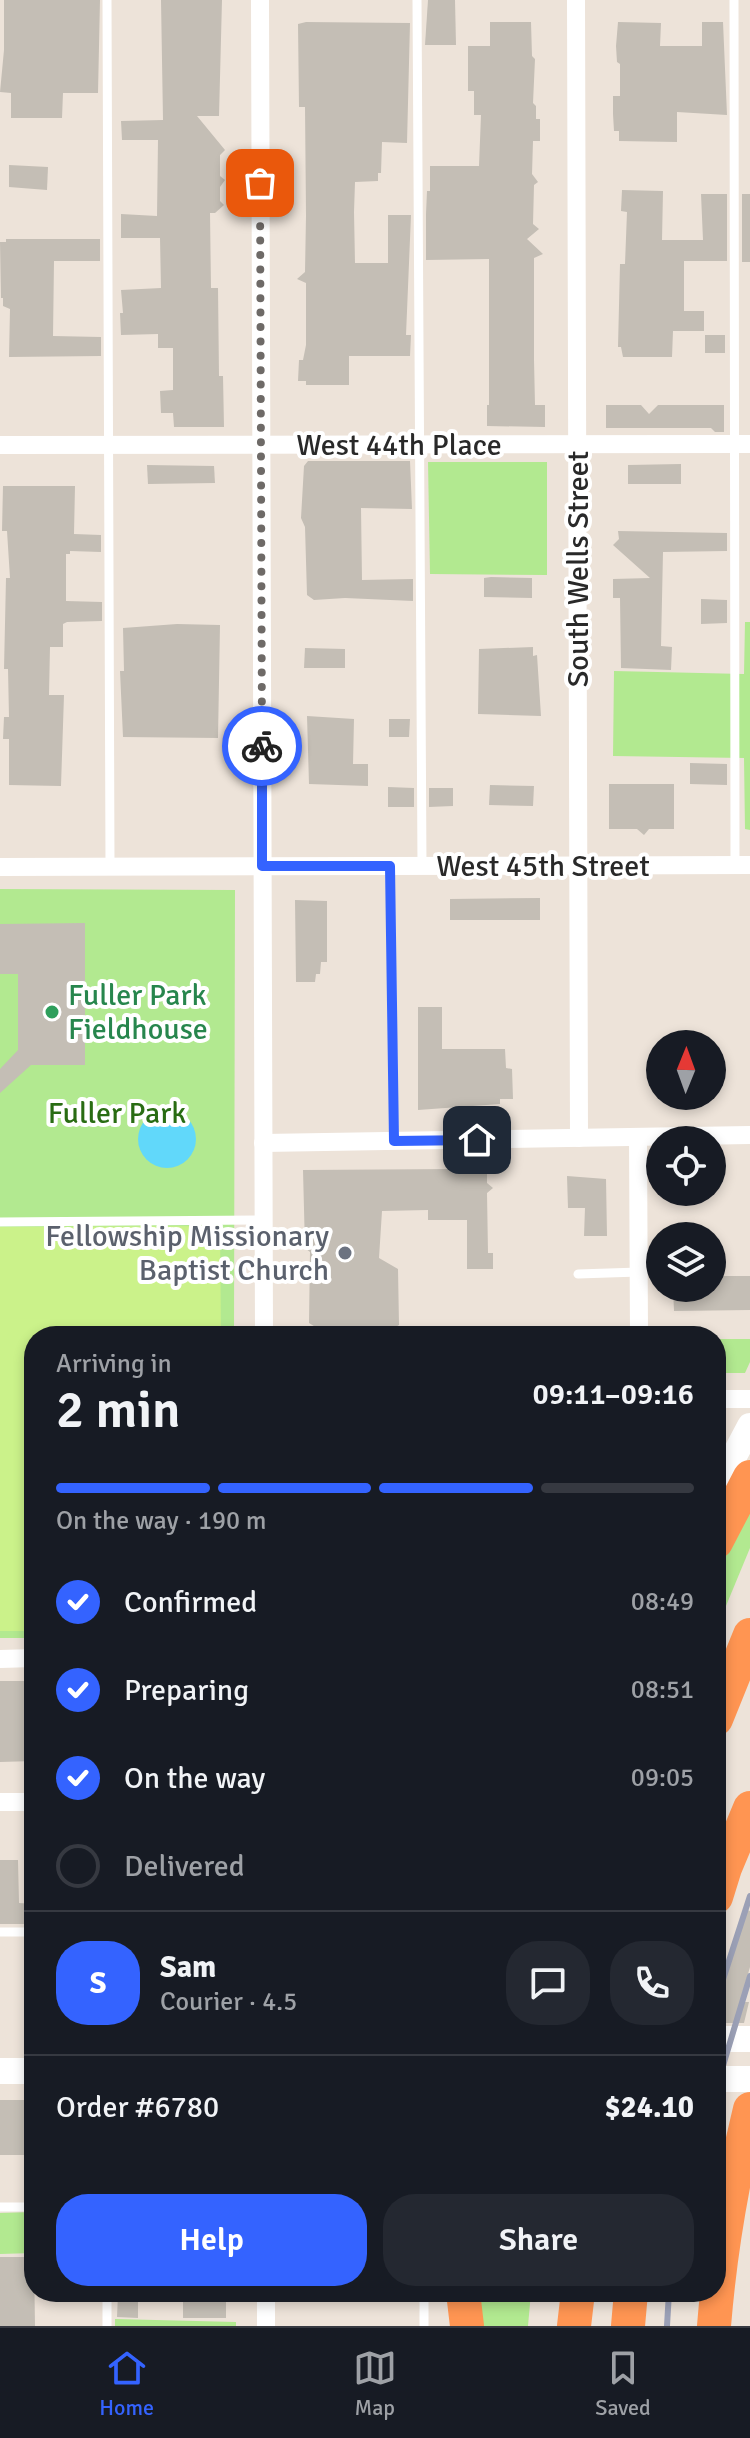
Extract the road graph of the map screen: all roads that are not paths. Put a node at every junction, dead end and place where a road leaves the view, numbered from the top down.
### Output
1 (107, 0) edge
2 (260, 0) edge
3 (417, 0) edge
4 (576, 0) edge
5 (734, 0) edge
6 (577, 444) junction
7 (742, 444) edge
8 (0, 445) edge
9 (108, 445) junction
10 (261, 445) junction
11 (420, 445) junction
12 (579, 865) junction
13 (743, 865) edge
14 (110, 866) junction
15 (262, 866) junction
16 (390, 866) junction
17 (422, 866) junction
18 (0, 867) edge
19 (750, 1135) edge
20 (638, 1137) junction
21 (579, 1138) junction
22 (394, 1141) junction
23 (263, 1143) junction
24 (263, 1220) junction
25 (0, 1222) edge
26 (639, 1272) junction
27 (578, 1274) dead end
28 (264, 1326) edge
29 (639, 1326) edge
30 (726, 1399) edge
31 (750, 1399) edge
32 (750, 1426) edge
33 (726, 1471) edge
34 (750, 1477) edge
35 (726, 1523) edge
36 (750, 1635) edge
37 (24, 1658) edge
38 (0, 1659) edge
39 (726, 1694) edge
40 (0, 1802) edge
41 (24, 1802) edge
42 (750, 1808) edge
43 (726, 1866) edge
44 (0, 1932) edge
45 (24, 1932) edge
46 (726, 2039) edge
47 (750, 2039) edge
48 (0, 2071) edge
49 (24, 2071) edge
50 (726, 2079) edge
51 (750, 2079) edge
52 (750, 2109) edge
53 (0, 2207) edge
54 (24, 2207) edge
55 (726, 2223) edge
56 (107, 2302) edge
57 (266, 2302) edge
58 (424, 2302) edge
59 (464, 2302) edge
60 (577, 2302) edge
61 (630, 2302) edge
62 (716, 2302) edge
63 (107, 2326) edge
64 (266, 2326) edge
65 (424, 2326) edge
66 (467, 2326) edge
67 (574, 2326) edge
68 (628, 2326) edge
69 (714, 2326) edge

1 - 9 lane
2 - 10 street
3 - 11 lane
4 - 6 street, South Wells Street
5 - 7 lane
6 - 7 street, West 44th Place
6 - 11 street, West 44th Place
6 - 12 street, South Wells Street
7 - 13 lane
8 - 9 street, West 44th Place
9 - 10 street, West 44th Place
9 - 14 lane
10 - 11 street, West 44th Place
10 - 15 street
11 - 17 lane
12 - 13 street, West 45th Street
12 - 17 street, West 45th Street
12 - 21 street, South Wells Street
14 - 15 street, West 45th Street
14 - 18 street, West 45th Street
15 - 16 street, West 45th Street
15 - 23 street
16 - 17 street, West 45th Street
16 - 22 lane
19 - 20 street
20 - 21 street
20 - 26 street
21 - 22 street
22 - 23 street
23 - 24 street
24 - 25 lane
24 - 28 street
26 - 27 lane
26 - 29 street
30 - 31 street
32 - 33 main road
34 - 35 highway
36 - 39 highway
37 - 38 street
40 - 41 street
42 - 43 highway
44 - 45 lane
46 - 47 main road
48 - 49 main road
50 - 51 main road
52 - 55 highway
53 - 54 lane
56 - 63 lane
57 - 64 street
58 - 65 lane
59 - 66 highway
60 - 67 highway
61 - 68 highway
62 - 69 highway

